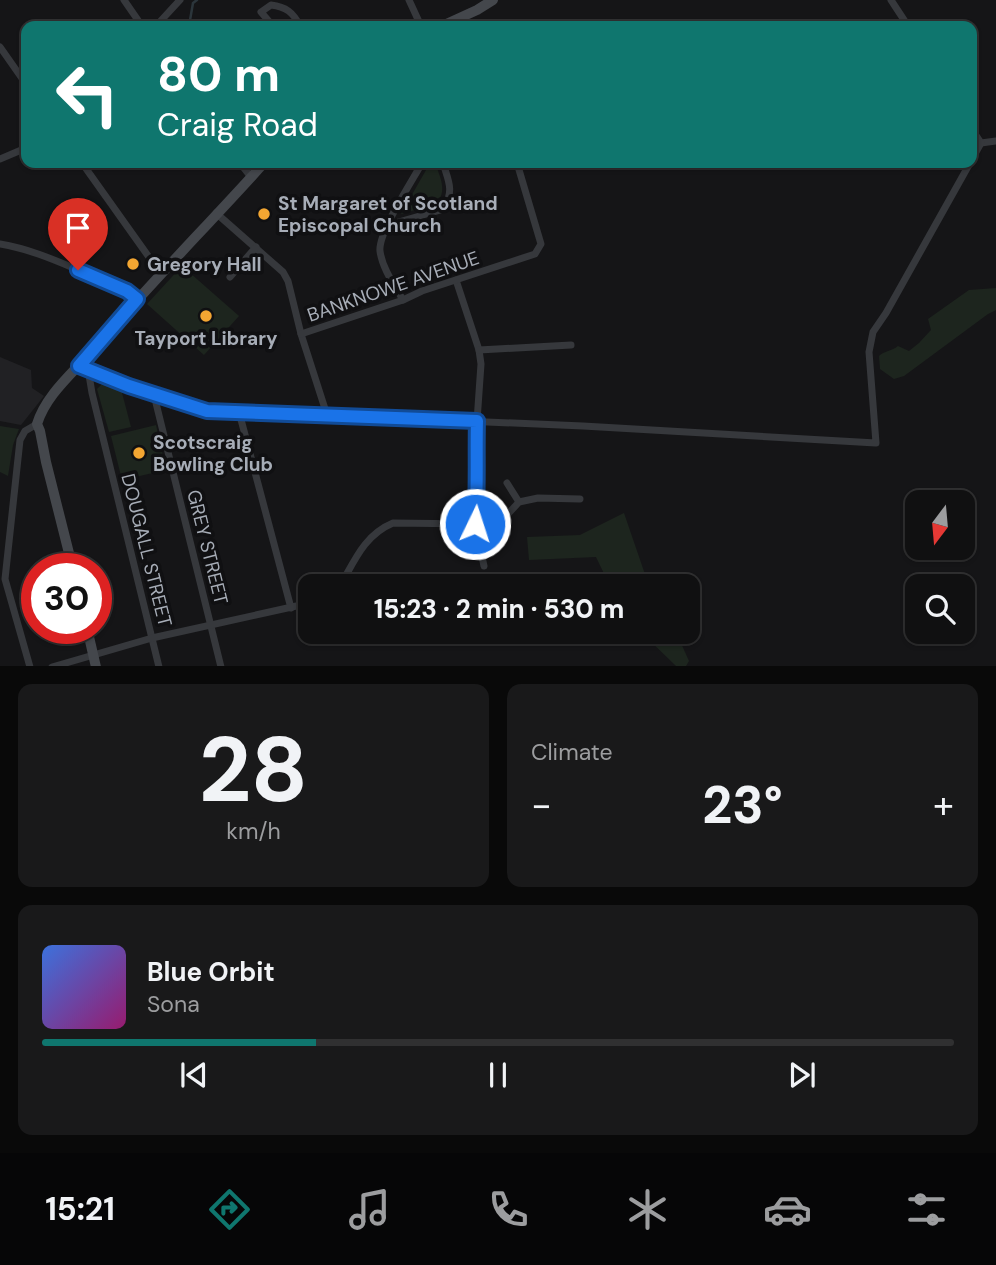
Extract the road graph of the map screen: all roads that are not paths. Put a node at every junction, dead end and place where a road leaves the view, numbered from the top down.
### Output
1 (124, 0) edge
2 (180, 0) edge
3 (409, 0) edge
4 (493, 0) edge
5 (891, 0) edge
6 (139, 21) edge
7 (161, 21) edge
8 (269, 21) edge
9 (298, 21) edge
10 (419, 21) edge
11 (454, 21) edge
12 (905, 21) edge
13 (0, 47) edge
14 (21, 77) edge
15 (977, 137) edge
16 (996, 141) edge
17 (981, 143) junction
18 (21, 150) edge
19 (977, 151) edge
20 (0, 159) edge
21 (86, 168) edge
22 (244, 168) edge
23 (259, 168) edge
24 (419, 168) edge
25 (445, 168) edge
26 (518, 168) edge
27 (968, 168) edge
28 (251, 177) junction
29 (216, 213) junction
30 (388, 225) junction
31 (0, 244) edge
32 (256, 247) junction
33 (161, 274) junction
34 (230, 277) dead end
35 (456, 280) junction
36 (137, 299) junction
37 (402, 300) junction
38 (302, 334) junction
39 (571, 345) dead end
40 (479, 350) junction
41 (84, 368) junction
42 (154, 395) junction
43 (239, 412) junction
44 (327, 415) junction
45 (477, 421) junction
46 (37, 424) junction
47 (507, 483) dead end
48 (580, 499) dead end
49 (519, 502) junction
50 (475, 524) junction
51 (69, 553) edge
52 (484, 566) dead end
53 (346, 574) edge
54 (3, 576) edge
55 (298, 606) edge
56 (291, 608) junction
57 (212, 626) junction
58 (152, 638) junction
59 (91, 644) edge
60 (93, 654) junction
61 (30, 666) edge
62 (54, 666) edge
63 (96, 666) edge
64 (159, 666) edge
65 (222, 666) edge

1 - 6 street
2 - 7 street
3 - 10 street
4 - 11 main road
5 - 12 street
8 - 9 street
13 - 14 street
15 - 17 street
16 - 17 street
17 - 19 street
18 - 20 street
21 - 33 street
22 - 28 street
23 - 28 main road
24 - 30 street
25 - 30 street
26 - 35 street, BANKNOWE AVENUE
27 - 45 street
28 - 29 main road
29 - 32 street
29 - 33 main road
30 - 37 street
31 - 36 street
32 - 34 street
32 - 38 street
33 - 36 main road
35 - 37 street, BANKNOWE AVENUE
35 - 40 street
36 - 41 main road
37 - 38 street, BANKNOWE AVENUE
38 - 44 street
39 - 40 street
40 - 45 street
41 - 42 street
41 - 46 main road
41 - 58 street, DOUGALL STREET
42 - 43 street
42 - 57 street, GREY STREET
43 - 44 street
43 - 56 street
44 - 45 street
45 - 50 street
46 - 51 main road
46 - 54 street
47 - 49 street
48 - 49 street
49 - 50 street
50 - 52 street
50 - 53 street
54 - 61 street
55 - 56 street
56 - 57 street
57 - 58 street
57 - 65 street, GREY STREET
58 - 60 street
58 - 64 street, DOUGALL STREET
59 - 60 main road
60 - 62 street
60 - 63 main road

